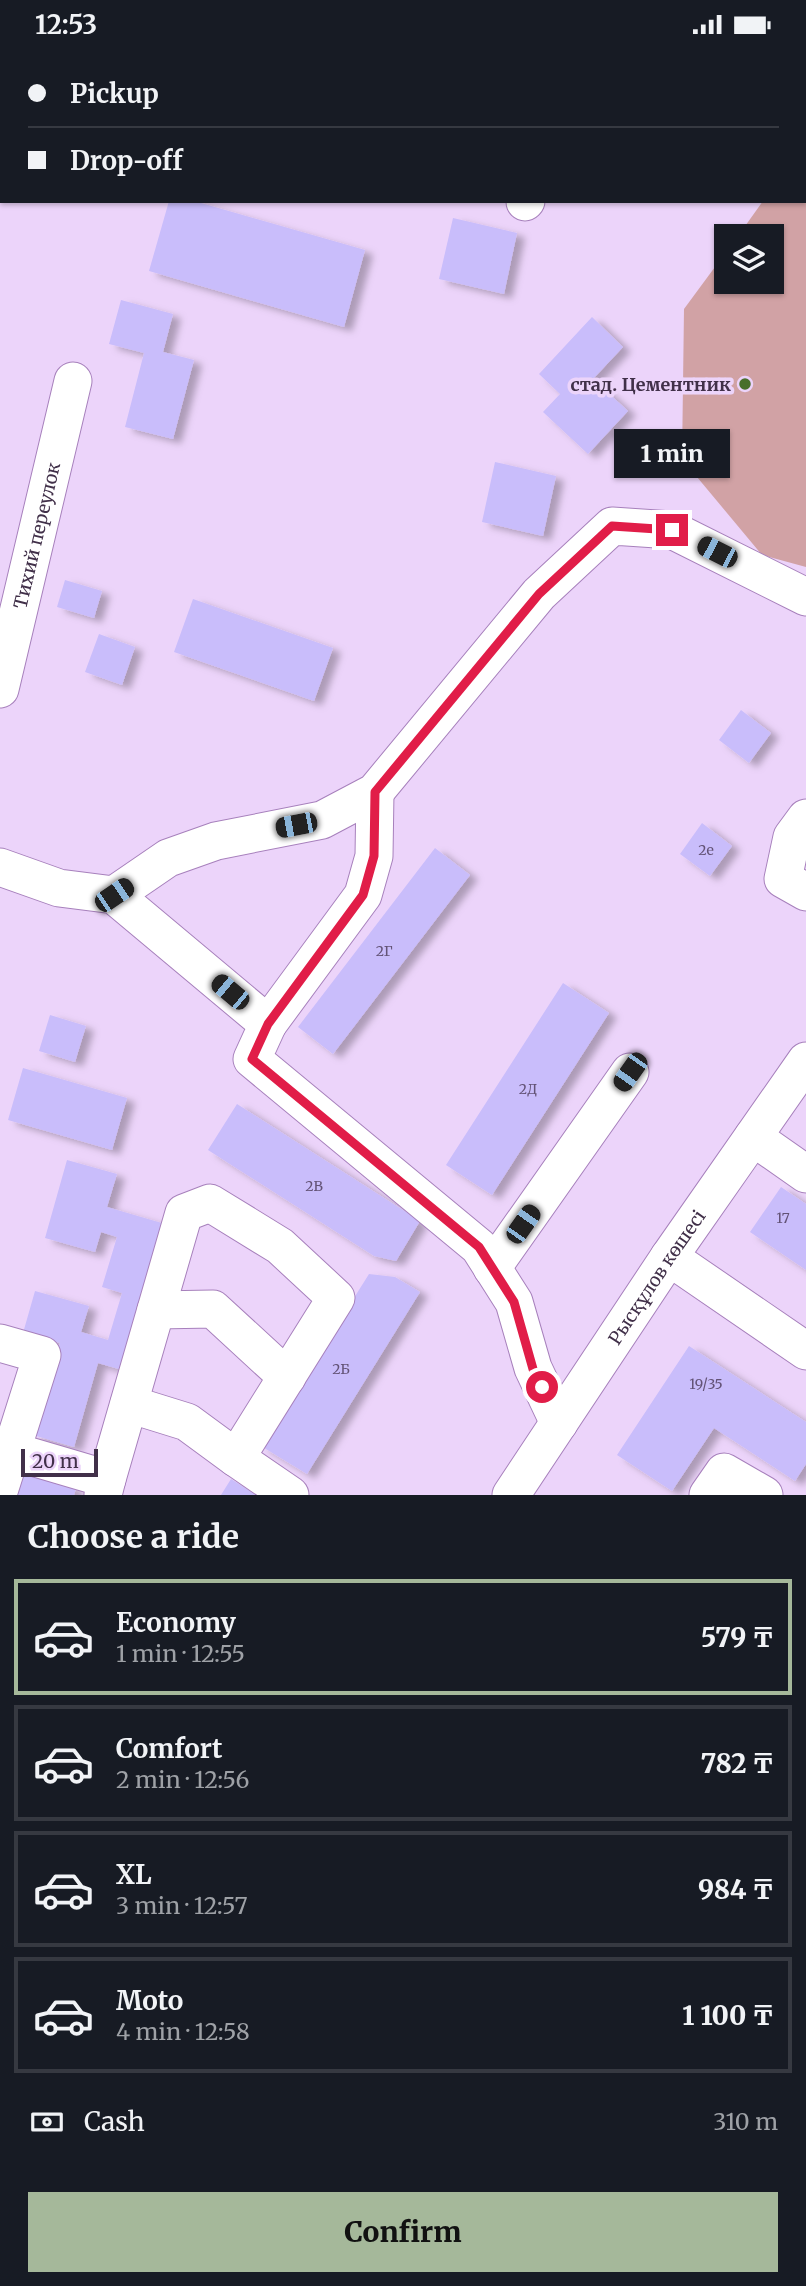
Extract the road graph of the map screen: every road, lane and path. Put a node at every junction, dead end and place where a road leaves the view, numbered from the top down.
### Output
1 (73, 381) dead end
2 (806, 597) edge
3 (0, 689) edge
4 (375, 792) junction
5 (806, 818) edge
6 (0, 867) edge
7 (806, 892) edge
8 (114, 895) junction
9 (268, 1024) junction
10 (806, 1062) edge
11 (630, 1072) dead end
12 (753, 1137) junction
13 (806, 1174) edge
14 (669, 1257) junction
15 (492, 1268) junction
16 (156, 1310) junction
17 (0, 1343) edge
18 (806, 1352) edge
19 (287, 1377) junction
20 (129, 1404) junction
21 (559, 1423) junction
22 (12, 1451) junction
23 (236, 1458) junction
24 (105, 1487) edge
25 (0, 1488) edge
26 (290, 1495) edge
27 (510, 1495) edge
28 (708, 1495) edge
29 (764, 1495) edge

1 - 3 street, Тихий переулок
2 - 4 street
4 - 8 street
4 - 9 street
5 - 7 street
6 - 8 street
8 - 9 street
9 - 15 street
10 - 12 street, Рысқұлов көшесі
11 - 15 street
12 - 13 street
12 - 14 street, Рысқұлов көшесі
14 - 18 street
14 - 21 street, Рысқұлов көшесі
15 - 21 street
16 - 19 street
16 - 19 street
16 - 20 street
17 - 22 street
19 - 23 street
20 - 23 street
20 - 24 street
21 - 27 street, Рысқұлов көшесі
22 - 24 street
22 - 25 street
23 - 26 street
28 - 29 street

